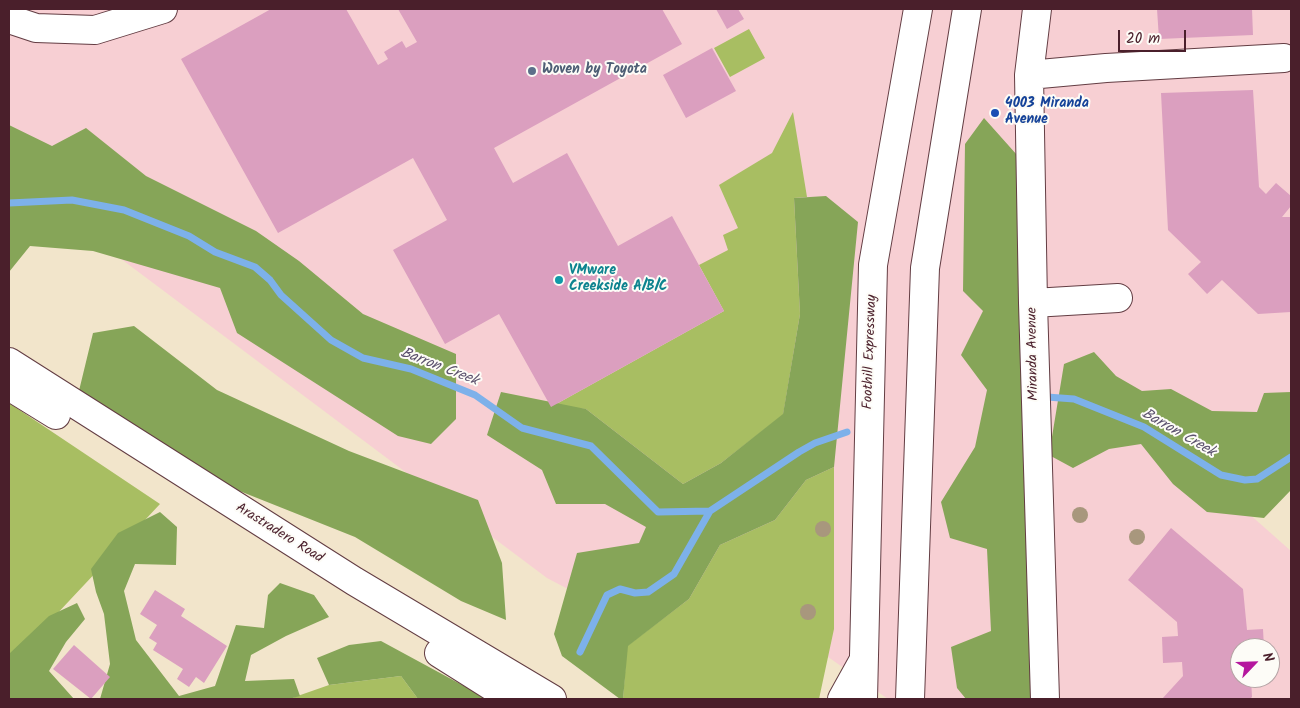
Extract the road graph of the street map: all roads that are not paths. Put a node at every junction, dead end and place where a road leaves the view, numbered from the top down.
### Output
1 (163, 9) edge
2 (918, 9) edge
3 (966, 9) edge
4 (1037, 9) edge
5 (9, 19) edge
6 (1284, 58) dead end
7 (1029, 75) junction
8 (1118, 298) dead end
9 (1033, 303) junction
10 (9, 362) edge
11 (9, 386) edge
12 (864, 660) junction
13 (512, 699) edge
14 (552, 699) edge
15 (842, 699) edge
16 (863, 699) edge
17 (910, 699) edge
18 (1045, 699) edge

1 - 5 main road
2 - 12 main road, Foothill Expressway
3 - 17 main road
4 - 7 main road, Miranda Avenue
6 - 7 main road
7 - 9 main road, Miranda Avenue
8 - 9 main road
9 - 18 main road, Miranda Avenue
10 - 14 main road, Arastradero Road
11 - 13 main road, Arastradero Road
12 - 15 main road
12 - 16 main road, Foothill Expressway

